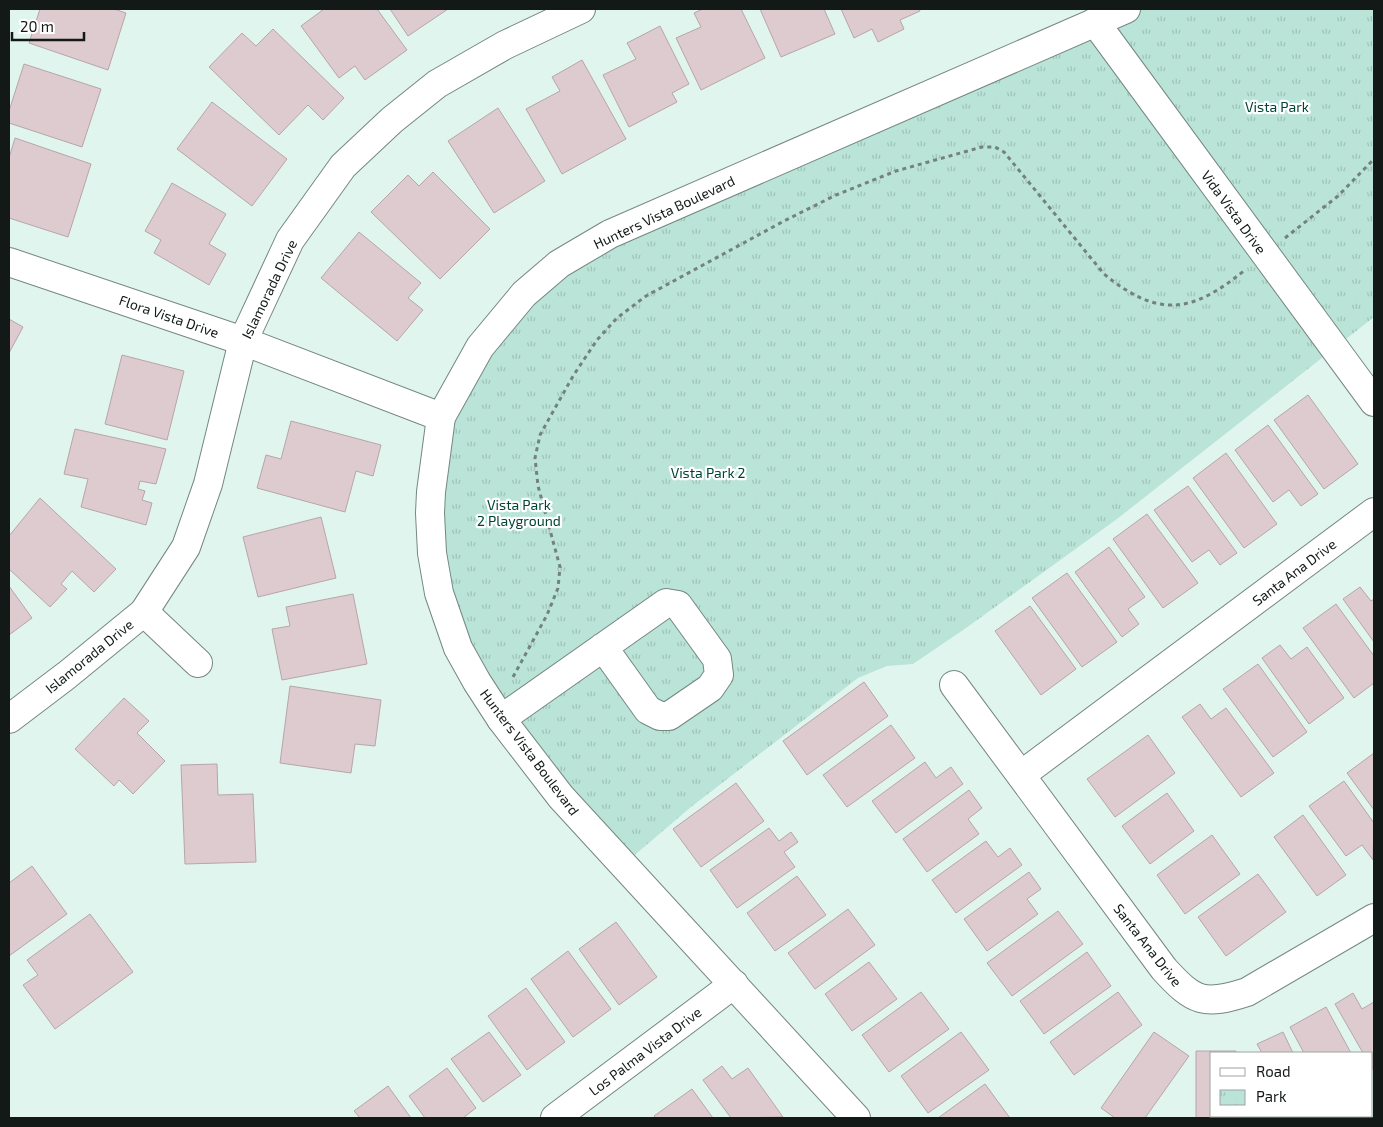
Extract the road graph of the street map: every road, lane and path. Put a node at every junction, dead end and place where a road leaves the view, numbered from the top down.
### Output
1 (581, 9) edge
2 (1126, 9) edge
3 (1095, 22) junction
4 (1374, 159) edge
5 (1265, 254) junction
6 (9, 262) edge
7 (243, 341) junction
8 (1374, 402) edge
9 (441, 417) junction
10 (1374, 512) edge
11 (144, 612) junction
12 (603, 647) dead end
13 (198, 663) dead end
14 (954, 684) dead end
15 (498, 714) junction
16 (9, 718) edge
17 (1021, 775) junction
18 (1374, 918) edge
19 (734, 984) junction
20 (555, 1118) edge
21 (856, 1118) edge

1 - 7 street, Islamorada Drive
2 - 3 street, Hunters Vista Boulevard
3 - 5 street, Vida Vista Drive
3 - 9 street, Hunters Vista Boulevard
4 - 5 path
5 - 8 street, Vida Vista Drive
5 - 15 path
6 - 7 street, Flora Vista Drive
7 - 9 street, Flora Vista Drive
7 - 11 street, Islamorada Drive
9 - 15 street, Hunters Vista Boulevard
10 - 17 street, Santa Ana Drive
11 - 13 street
11 - 16 street, Islamorada Drive
12 - 15 street
14 - 17 street, Santa Ana Drive
15 - 19 street, Hunters Vista Boulevard
17 - 18 street, Santa Ana Drive
19 - 20 street, Los Palma Vista Drive
19 - 21 street, Hunters Vista Boulevard

